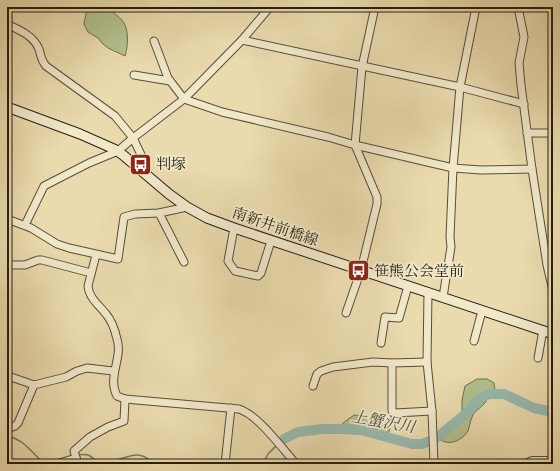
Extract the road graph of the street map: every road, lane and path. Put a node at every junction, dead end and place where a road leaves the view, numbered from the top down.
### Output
1 (270, 7) edge
2 (375, 7) edge
3 (476, 7) edge
4 (516, 7) edge
5 (7, 24) edge
6 (242, 40) junction
7 (154, 41) dead end
8 (362, 67) junction
9 (134, 75) dead end
10 (170, 81) junction
11 (460, 87) junction
12 (184, 99) junction
13 (524, 104) junction
14 (7, 107) edge
15 (527, 133) junction
16 (553, 133) edge
17 (133, 138) junction
18 (355, 145) junction
19 (118, 151) junction
20 (453, 168) junction
21 (532, 169) junction
22 (147, 176) junction
23 (187, 207) junction
24 (159, 213) junction
25 (7, 219) edge
26 (24, 225) junction
27 (234, 228) junction
28 (271, 241) junction
29 (96, 255) junction
30 (184, 262) dead end
31 (7, 265) edge
32 (361, 270) junction
33 (91, 273) junction
34 (408, 286) junction
35 (553, 291) edge
36 (428, 292) junction
37 (443, 297) junction
38 (482, 310) junction
39 (346, 313) dead end
40 (543, 330) junction
41 (553, 334) edge
42 (474, 341) dead end
43 (381, 343) dead end
44 (538, 358) dead end
45 (427, 362) junction
46 (392, 363) junction
47 (113, 371) junction
48 (7, 374) edge
49 (34, 385) junction
50 (313, 386) dead end
51 (125, 399) junction
52 (231, 408) junction
53 (432, 411) junction
54 (7, 429) edge
55 (77, 461) edge
56 (553, 461) edge
57 (56, 464) edge
58 (225, 464) edge
59 (296, 464) edge
60 (434, 464) edge
61 (526, 464) edge

1 - 6 street
2 - 8 street
3 - 11 street
4 - 13 street
5 - 17 street
6 - 8 street
6 - 12 street
7 - 10 street
8 - 11 street
8 - 18 street
9 - 10 street
10 - 12 street
11 - 13 street
11 - 20 street
12 - 17 street
12 - 18 street
13 - 15 street
14 - 19 main road, 南新井前橋線
15 - 16 street
15 - 21 street
17 - 19 street
17 - 22 street
18 - 20 street
18 - 32 street
19 - 22 main road, 南新井前橋線
19 - 26 street
20 - 21 street
20 - 37 street
21 - 35 street
22 - 23 main road, 南新井前橋線
23 - 24 street
23 - 27 main road, 南新井前橋線
24 - 29 street
24 - 30 street
25 - 26 street
26 - 29 street
27 - 28 main road, 南新井前橋線
27 - 28 street
28 - 32 main road, 南新井前橋線
29 - 33 street
31 - 33 street
32 - 34 main road, 南新井前橋線
32 - 39 street
33 - 47 street
34 - 36 main road, 南新井前橋線
34 - 43 street
36 - 37 main road, 南新井前橋線
36 - 45 street
37 - 38 main road, 南新井前橋線
38 - 40 main road, 南新井前橋線
38 - 42 street
40 - 41 main road, 南新井前橋線
40 - 44 street
45 - 46 street
45 - 53 street
46 - 50 street
46 - 53 street
47 - 49 street
47 - 51 street
48 - 49 street
49 - 54 street
51 - 52 street
51 - 55 street
52 - 58 street
52 - 59 street
53 - 60 street
55 - 57 street
56 - 61 street

